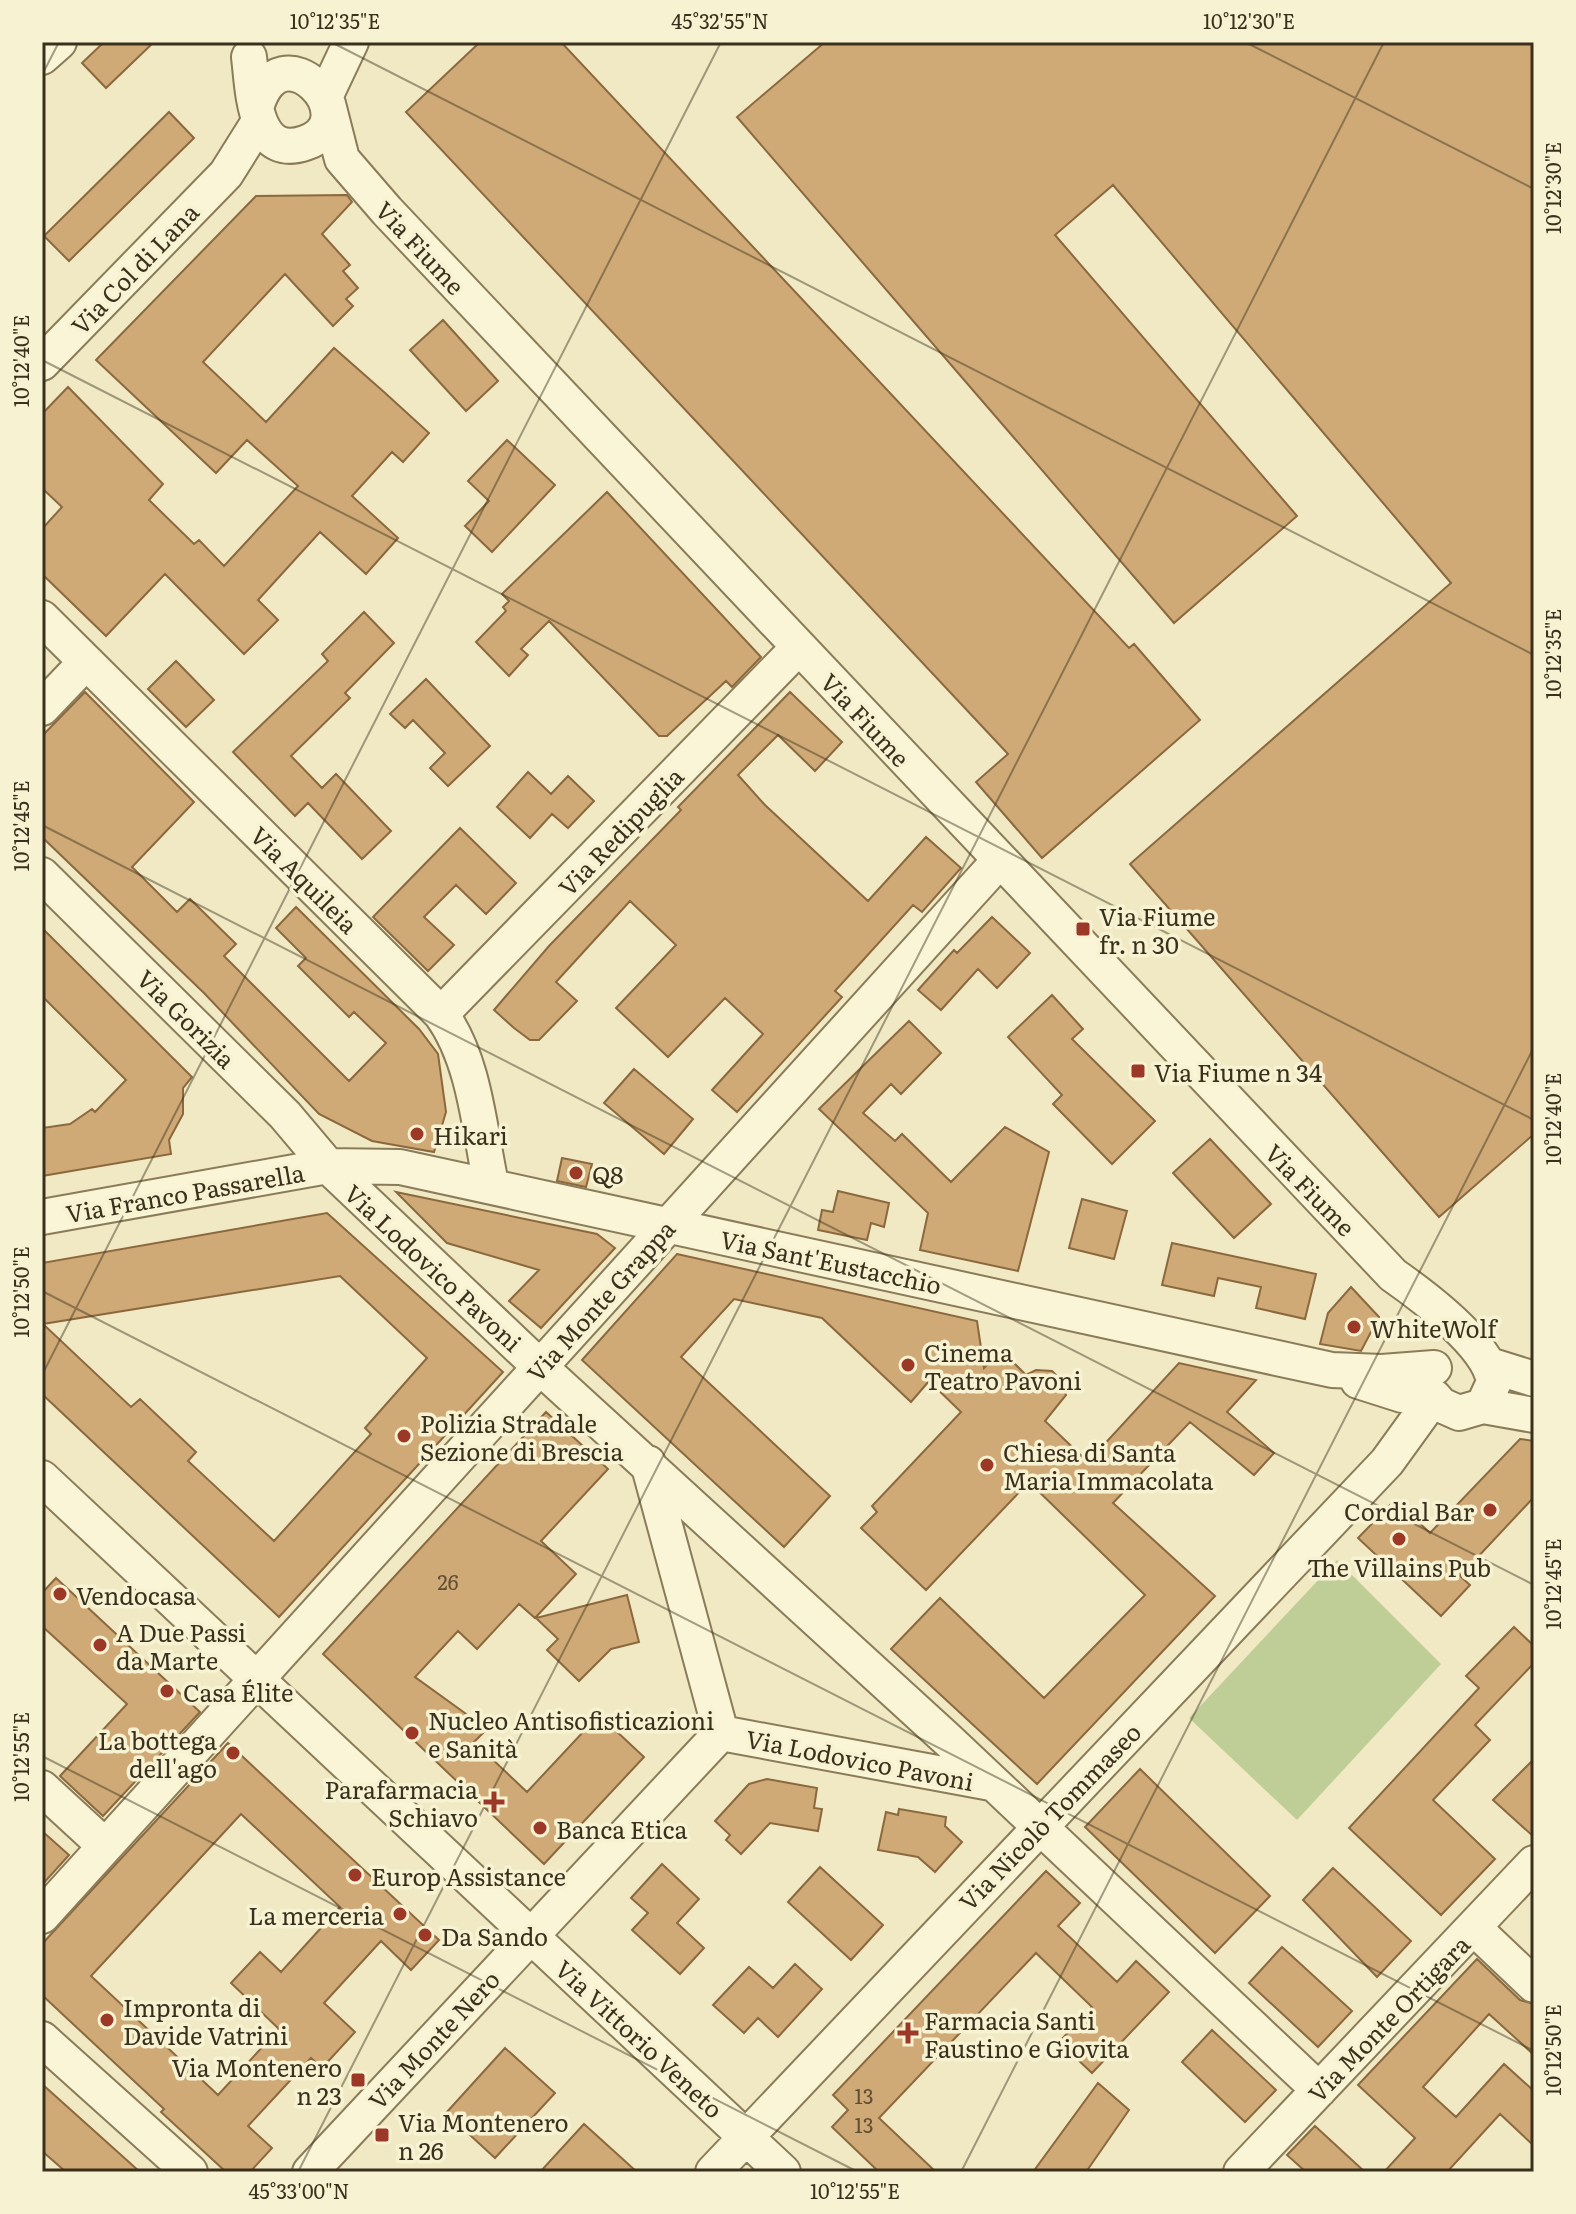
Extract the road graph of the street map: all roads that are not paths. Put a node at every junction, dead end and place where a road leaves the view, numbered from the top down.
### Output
1 (59, 42) edge
2 (349, 42) edge
3 (242, 50) edge
4 (42, 57) edge
5 (294, 75) junction
6 (326, 101) junction
7 (257, 116) junction
8 (290, 146) junction
9 (342, 159) junction
10 (226, 174) junction
11 (42, 363) edge
12 (42, 618) edge
13 (799, 647) junction
14 (86, 662) junction
15 (42, 708) edge
16 (999, 861) junction
17 (42, 875) edge
18 (441, 1014) junction
19 (328, 1166) junction
20 (491, 1184) junction
21 (42, 1217) edge
22 (668, 1226) junction
23 (1393, 1275) junction
24 (1486, 1361) junction
25 (540, 1367) junction
26 (1534, 1379) edge
27 (1450, 1389) junction
28 (1534, 1415) edge
29 (648, 1462) junction
30 (42, 1478) edge
31 (258, 1678) junction
32 (721, 1733) junction
33 (991, 1783) junction
34 (42, 1788) edge
35 (1038, 1828) junction
36 (105, 1846) junction
37 (1534, 1863) edge
38 (42, 1916) edge
39 (1474, 1928) junction
40 (530, 1935) junction
41 (1534, 1985) edge
42 (42, 2039) edge
43 (1319, 2090) junction
44 (746, 2138) junction
45 (190, 2172) edge
46 (310, 2172) edge
47 (713, 2172) edge
48 (783, 2172) edge
49 (1241, 2172) edge

1 - 4 street
2 - 5 street
2 - 6 street
3 - 5 street
3 - 7 street
5 - 6 street
5 - 7 street
6 - 8 street
6 - 9 street, Via Fiume
7 - 8 street
7 - 10 street, Via Col di Lana
8 - 9 street
8 - 10 street, Via Col di Lana
9 - 13 street, Via Fiume
10 - 11 street, Via Col di Lana
12 - 14 street, Via Aquileia
13 - 16 street, Via Fiume
13 - 18 street, Via Redipuglia
14 - 15 street
14 - 18 street, Via Aquileia
16 - 22 street, Via Monte Grappa
16 - 23 street, Via Fiume
17 - 19 street, Via Gorizia
18 - 20 street, Via Aquileia
19 - 20 street, Via Sant'Eustacchio
19 - 21 street, Via Franco Passarella
19 - 25 street, Via Lodovico Pavoni
20 - 22 street, Via Sant'Eustacchio
22 - 25 street, Via Monte Grappa
22 - 27 street, Via Sant'Eustacchio
23 - 24 street, Via Fiume
23 - 27 street, Via Fiume
24 - 26 street
24 - 27 street
24 - 27 street
25 - 29 street, Via Lodovico Pavoni
25 - 31 street, Via Monte Grappa
27 - 28 street, Via Sant'Eustacchio
27 - 35 street, Via Nicolò Tommaseo
29 - 32 street, Via Lodovico Pavoni
29 - 33 street, Via Lodovico Pavoni
30 - 31 street, Via Vittorio Veneto
31 - 36 street, Via Monte Grappa
31 - 40 street, Via Vittorio Veneto
32 - 33 street, Via Lodovico Pavoni
32 - 40 street, Via Monte Nero
33 - 35 street, Via Lodovico Pavoni
34 - 36 street
35 - 43 street, Via Lodovico Pavoni
35 - 44 street, Via Nicolò Tommaseo
36 - 38 street, Via Monte Grappa
37 - 39 street, Via Monte Ortigara
39 - 41 street
39 - 43 street, Via Monte Ortigara
40 - 44 street, Via Vittorio Veneto
40 - 46 street, Via Monte Nero
42 - 45 street
43 - 49 street, Via Monte Ortigara
44 - 47 street, Via Nicolò Tommaseo
44 - 48 street, Via Vittorio Veneto

